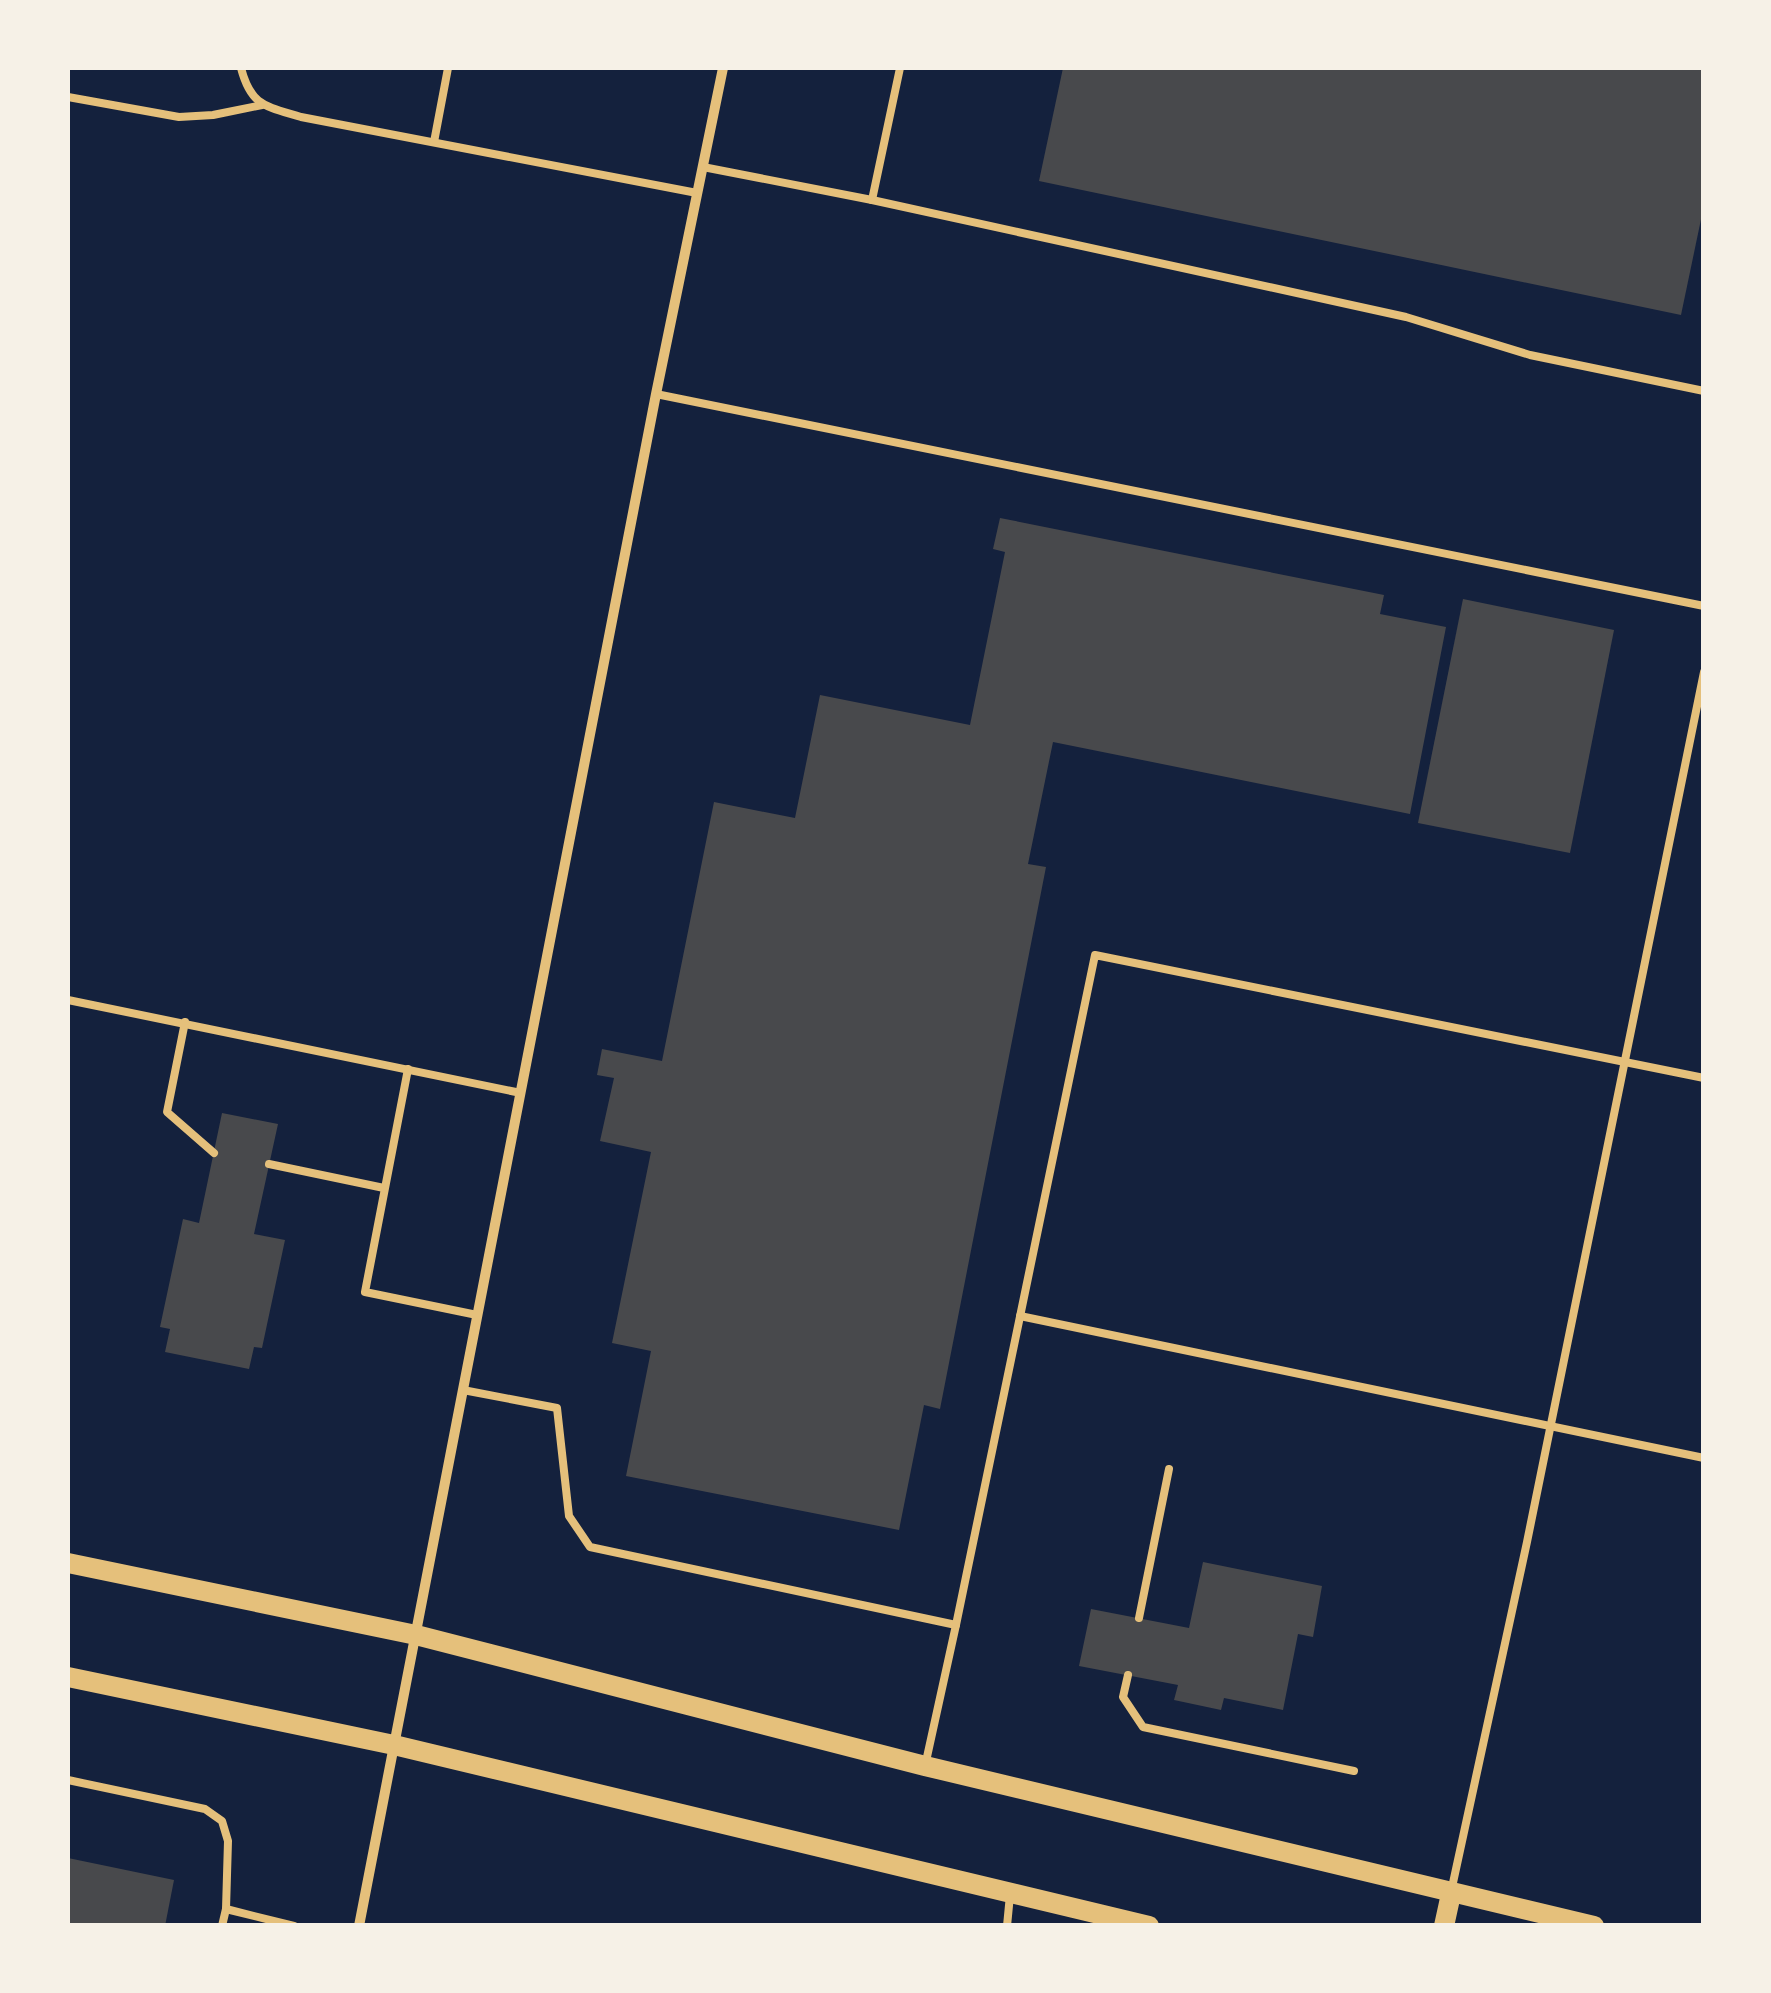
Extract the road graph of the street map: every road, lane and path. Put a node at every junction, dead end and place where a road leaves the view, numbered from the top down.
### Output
1 (241, 68) edge
2 (448, 68) edge
3 (723, 68) edge
4 (900, 68) edge
5 (68, 97) edge
6 (262, 105) junction
7 (434, 142) junction
8 (703, 167) junction
9 (697, 193) junction
10 (872, 200) junction
11 (1704, 391) edge
12 (656, 394) junction
13 (1704, 606) edge
14 (1704, 672) edge
15 (68, 1000) edge
16 (185, 1022) junction
17 (1623, 1062) junction
18 (408, 1069) junction
19 (1704, 1078) edge
20 (521, 1093) junction
21 (214, 1153) dead end
22 (269, 1164) dead end
23 (384, 1188) junction
24 (476, 1315) junction
25 (1020, 1316) junction
26 (463, 1390) junction
27 (1550, 1426) junction
28 (1704, 1458) edge
29 (1169, 1469) dead end
30 (68, 1563) edge
31 (1139, 1618) dead end
32 (956, 1625) junction
33 (416, 1635) junction
34 (1128, 1675) dead end
35 (68, 1676) edge
36 (394, 1745) junction
37 (925, 1766) junction
38 (1354, 1771) dead end
39 (68, 1780) edge
40 (1010, 1892) junction
41 (1451, 1894) junction
42 (226, 1910) junction
43 (222, 1926) edge
44 (294, 1926) edge
45 (359, 1926) edge
46 (1006, 1926) edge
47 (1148, 1926) edge
48 (1444, 1926) edge
49 (1594, 1926) edge

1 - 6 lane
2 - 7 lane
3 - 8 street
4 - 10 lane
5 - 6 lane
6 - 7 lane
7 - 9 lane
8 - 9 street
8 - 10 lane
9 - 12 street
10 - 11 lane
12 - 13 lane
12 - 20 street
14 - 17 lane
15 - 16 lane
16 - 18 lane
16 - 21 lane
17 - 19 lane
17 - 25 lane
17 - 27 lane
18 - 20 lane
18 - 23 lane
20 - 24 street
22 - 23 lane
23 - 24 lane
24 - 26 street
25 - 27 lane
25 - 32 lane
26 - 32 lane
26 - 33 street
27 - 28 lane
27 - 41 lane
29 - 31 lane
30 - 33 main road
32 - 37 lane
33 - 36 street
33 - 37 main road
34 - 38 lane
35 - 36 main road
36 - 40 main road
36 - 45 street
37 - 41 main road
39 - 42 lane
40 - 46 lane
40 - 47 main road
41 - 48 main road
41 - 49 main road
42 - 43 lane
42 - 44 lane

